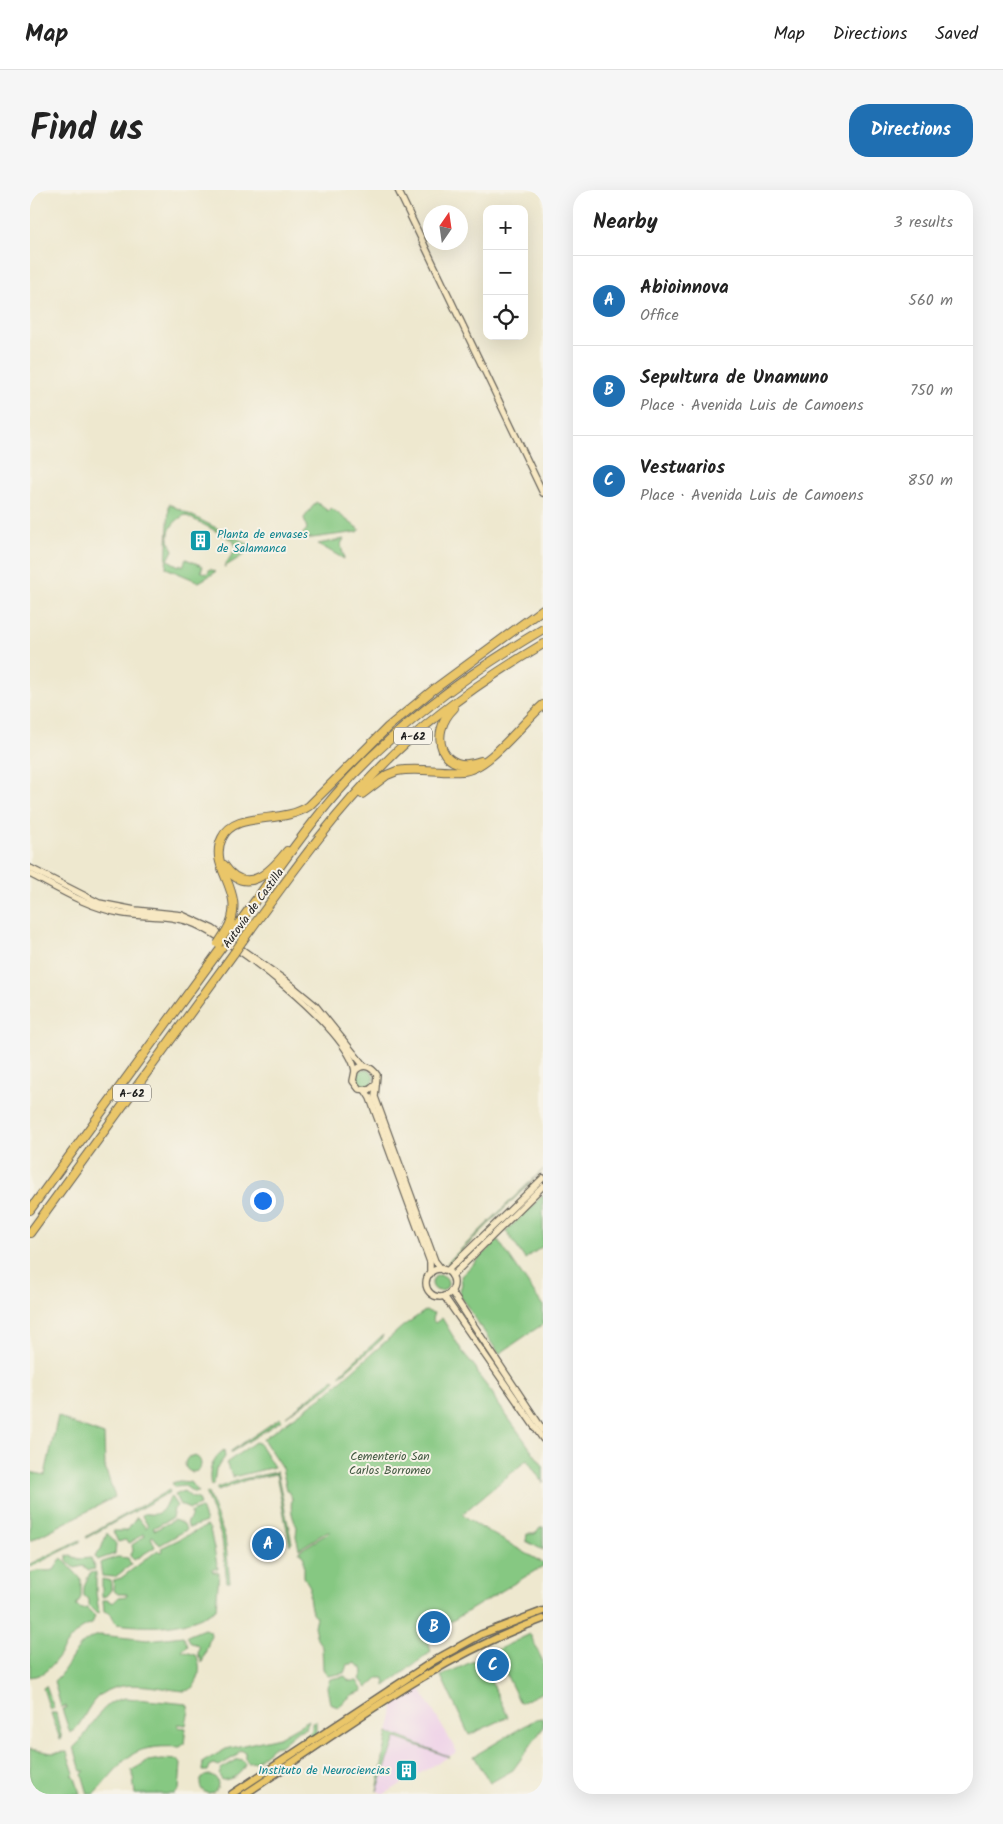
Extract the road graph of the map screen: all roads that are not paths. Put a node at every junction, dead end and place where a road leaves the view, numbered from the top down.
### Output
1 (398, 190) edge
2 (543, 494) edge
3 (543, 610) edge
4 (543, 629) edge
5 (543, 644) edge
6 (485, 680) junction
7 (543, 705) edge
8 (411, 721) junction
9 (504, 743) junction
10 (306, 854) junction
11 (220, 860) junction
12 (30, 868) edge
13 (30, 874) edge
14 (229, 932) junction
15 (364, 1066) junction
16 (355, 1071) junction
17 (375, 1085) junction
18 (365, 1090) junction
19 (543, 1178) edge
20 (543, 1186) edge
21 (30, 1210) edge
22 (30, 1233) edge
23 (447, 1272) junction
24 (430, 1274) junction
25 (451, 1292) junction
26 (444, 1296) junction
27 (543, 1430) edge
28 (543, 1439) edge
29 (543, 1611) edge
30 (543, 1619) edge
31 (391, 1689) junction
32 (386, 1701) junction
33 (232, 1794) edge
34 (246, 1794) edge

1 - 2 main road
3 - 11 highway
4 - 8 highway, Autovía de Castilla / A-62
5 - 6 highway, Autovía de Castilla / A-62
6 - 9 highway
6 - 10 highway, Autovía de Castilla / A-62
7 - 9 highway
8 - 11 highway
8 - 14 highway, Autovía de Castilla / A-62
9 - 10 highway
10 - 22 highway, Autovía de Castilla / A-62, bridge
11 - 14 highway
12 - 15 main road
13 - 16 main road
14 - 21 highway, Autovía de Castilla / A-62
15 - 16 main road
15 - 17 main road
16 - 18 main road
17 - 18 main road
17 - 23 main road
18 - 24 main road
19 - 23 main road
20 - 23 main road
23 - 24 main road
23 - 25 main road
24 - 26 main road
25 - 26 main road
25 - 27 main road
26 - 28 main road
29 - 31 main road
30 - 32 main road
31 - 32 main road
31 - 33 main road
32 - 34 main road

